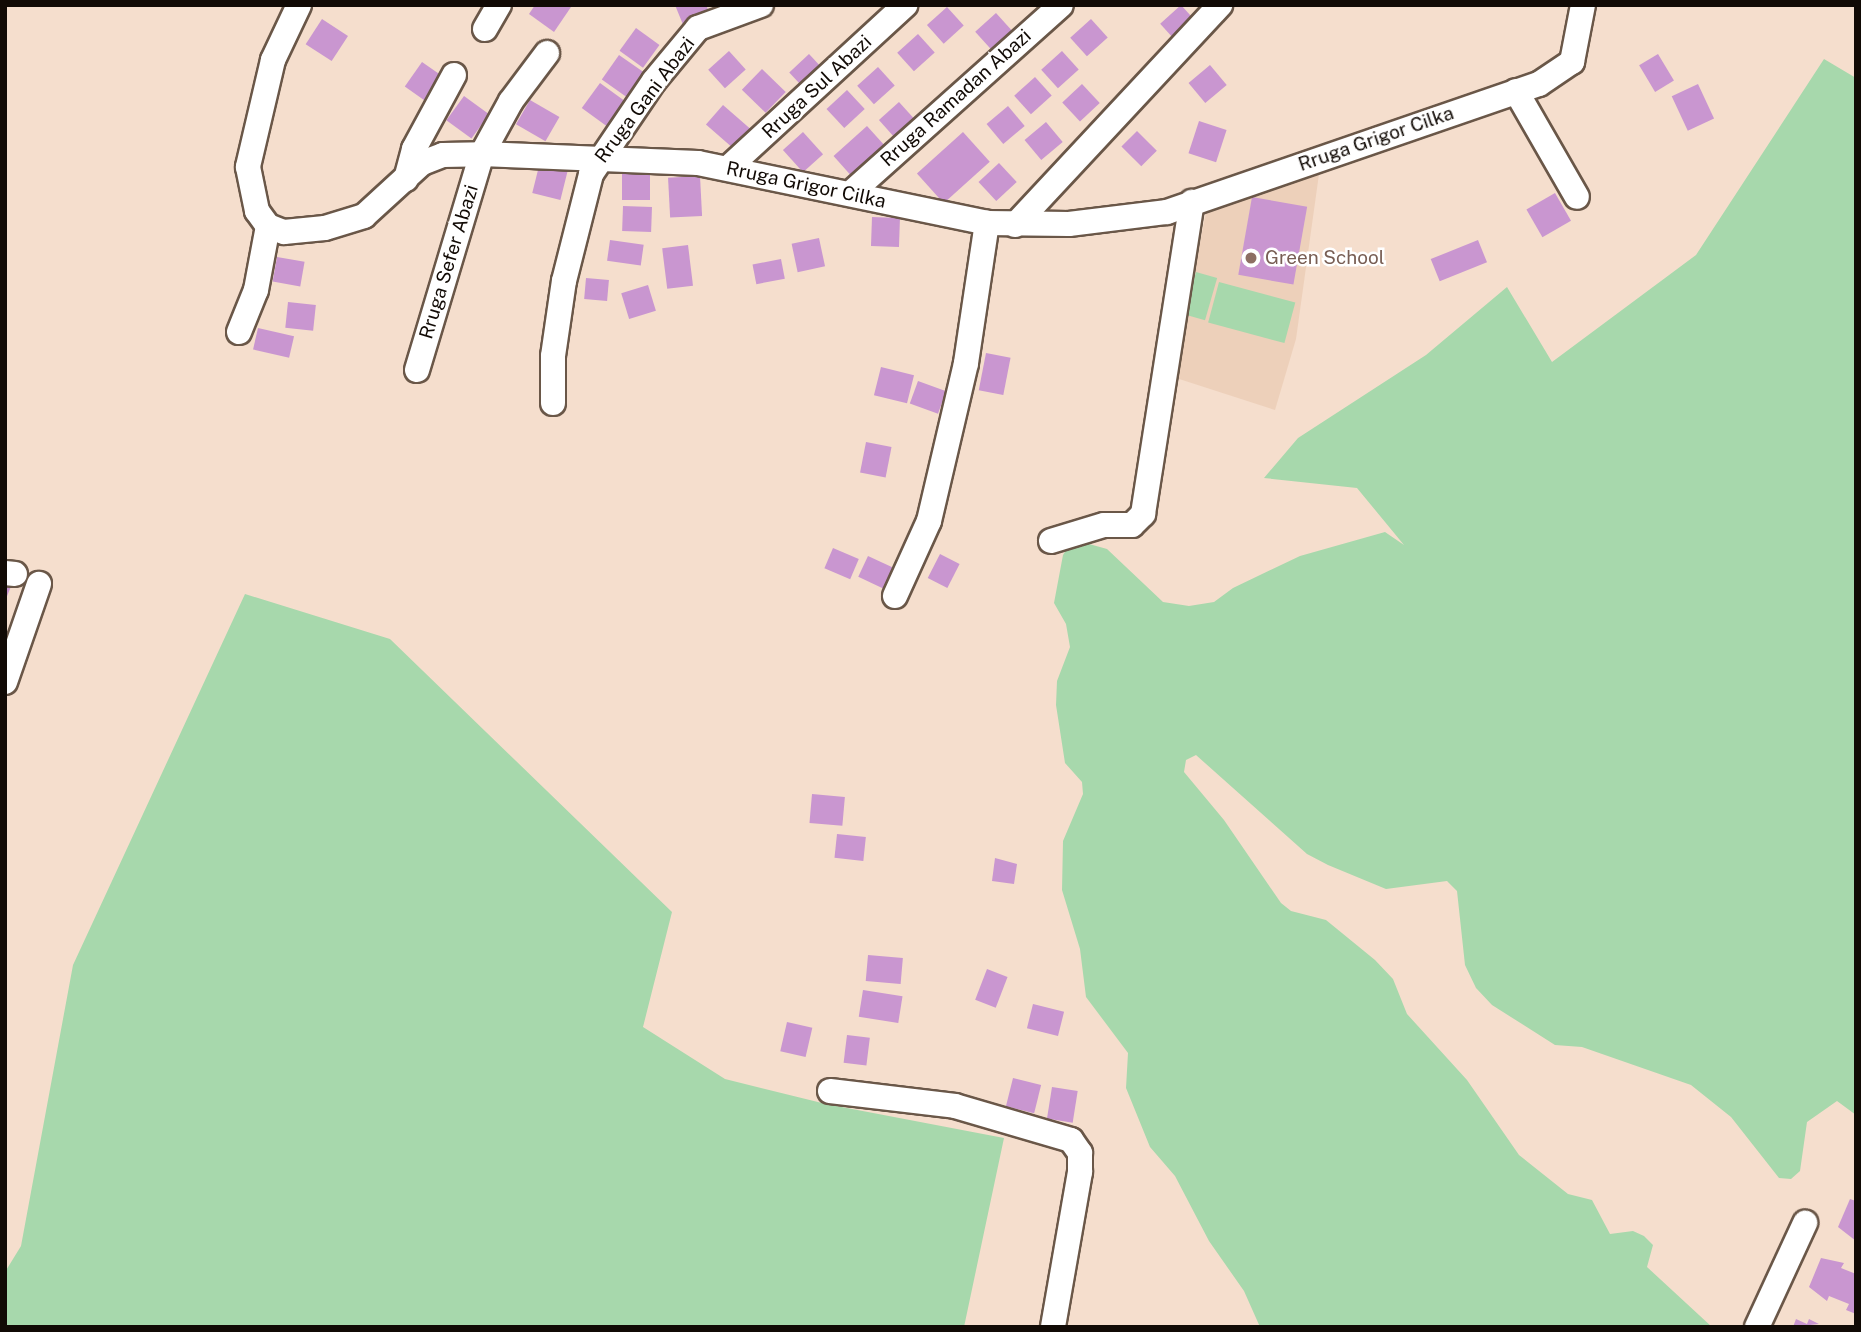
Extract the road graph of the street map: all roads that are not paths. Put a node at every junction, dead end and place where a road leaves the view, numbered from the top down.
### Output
1 (299, 5) edge
2 (499, 5) edge
3 (761, 5) edge
4 (905, 5) edge
5 (1061, 5) edge
6 (1220, 5) edge
7 (1583, 5) edge
8 (485, 29) dead end
9 (547, 53) dead end
10 (454, 75) dead end
11 (1516, 91) junction
12 (482, 153) junction
13 (599, 159) junction
14 (728, 169) junction
15 (406, 180) junction
16 (852, 192) junction
17 (1577, 197) dead end
18 (1192, 202) junction
19 (987, 223) junction
20 (1015, 225) junction
21 (268, 226) junction
22 (239, 332) dead end
23 (417, 370) dead end
24 (553, 403) dead end
25 (1051, 541) dead end
26 (39, 584) dead end
27 (895, 596) dead end
28 (5, 682) edge
29 (830, 1091) dead end
30 (1805, 1223) dead end
31 (1053, 1327) edge
32 (1758, 1327) edge

1 - 21 street
2 - 8 street
3 - 13 street, Rruga Gani Abazi
4 - 14 street, Rruga Sul Abazi
5 - 16 street, Rruga Ramadan Abazi
6 - 20 street
7 - 11 street, Rruga Grigor Cilka
9 - 12 street, Rruga Sefer Abazi
10 - 15 street
11 - 17 street
11 - 18 street, Rruga Grigor Cilka
12 - 13 street, Rruga Grigor Cilka
12 - 15 street, Rruga Grigor Cilka
12 - 23 street, Rruga Sefer Abazi
13 - 14 street, Rruga Grigor Cilka
13 - 24 street, Rruga Gani Abazi
14 - 16 street, Rruga Grigor Cilka
15 - 21 street, Rruga Grigor Cilka
16 - 19 street, Rruga Grigor Cilka
18 - 20 street, Rruga Grigor Cilka
18 - 25 street
19 - 20 street, Rruga Grigor Cilka
19 - 27 street
21 - 22 street
26 - 28 street
29 - 31 street
30 - 32 street

